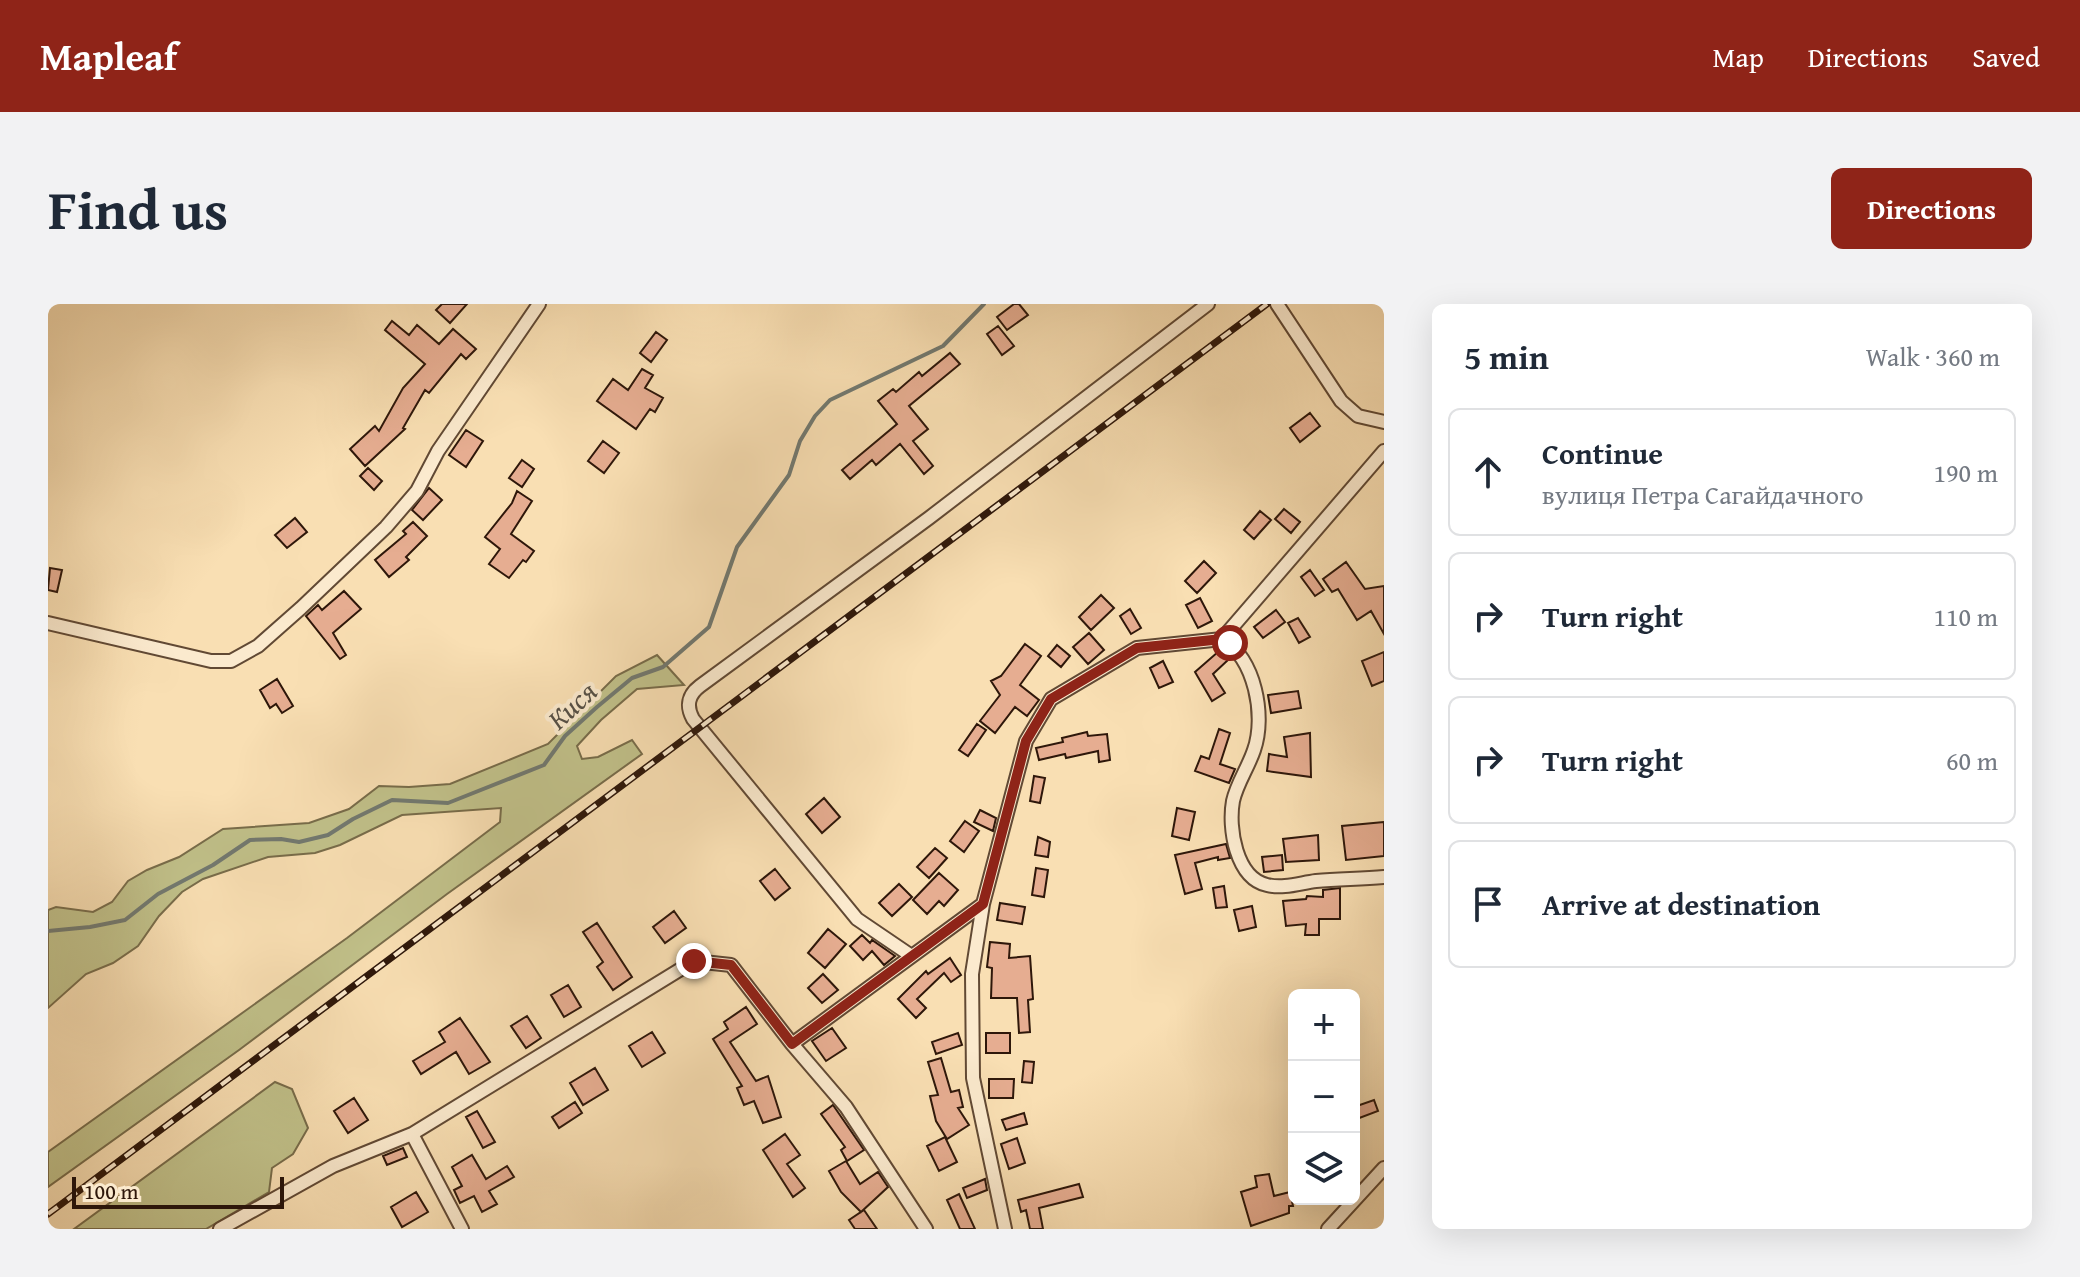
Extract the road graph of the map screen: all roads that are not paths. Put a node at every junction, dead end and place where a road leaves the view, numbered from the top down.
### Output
1 (539, 304) edge
2 (1208, 304) edge
3 (1277, 304) edge
4 (1384, 422) edge
5 (1384, 451) edge
6 (48, 623) edge
7 (1222, 639) junction
8 (1384, 877) edge
9 (983, 904) junction
10 (910, 955) junction
11 (792, 1044) junction
12 (412, 1134) junction
13 (1384, 1168) edge
14 (220, 1229) edge
15 (462, 1229) edge
16 (926, 1229) edge
17 (1005, 1229) edge
18 (1328, 1229) edge

1 - 6 street
2 - 10 street
3 - 4 street
5 - 7 street
7 - 8 street
7 - 9 street
9 - 10 street
9 - 17 street
10 - 11 street
11 - 12 street
11 - 16 street
12 - 14 street
12 - 15 street
13 - 18 street

